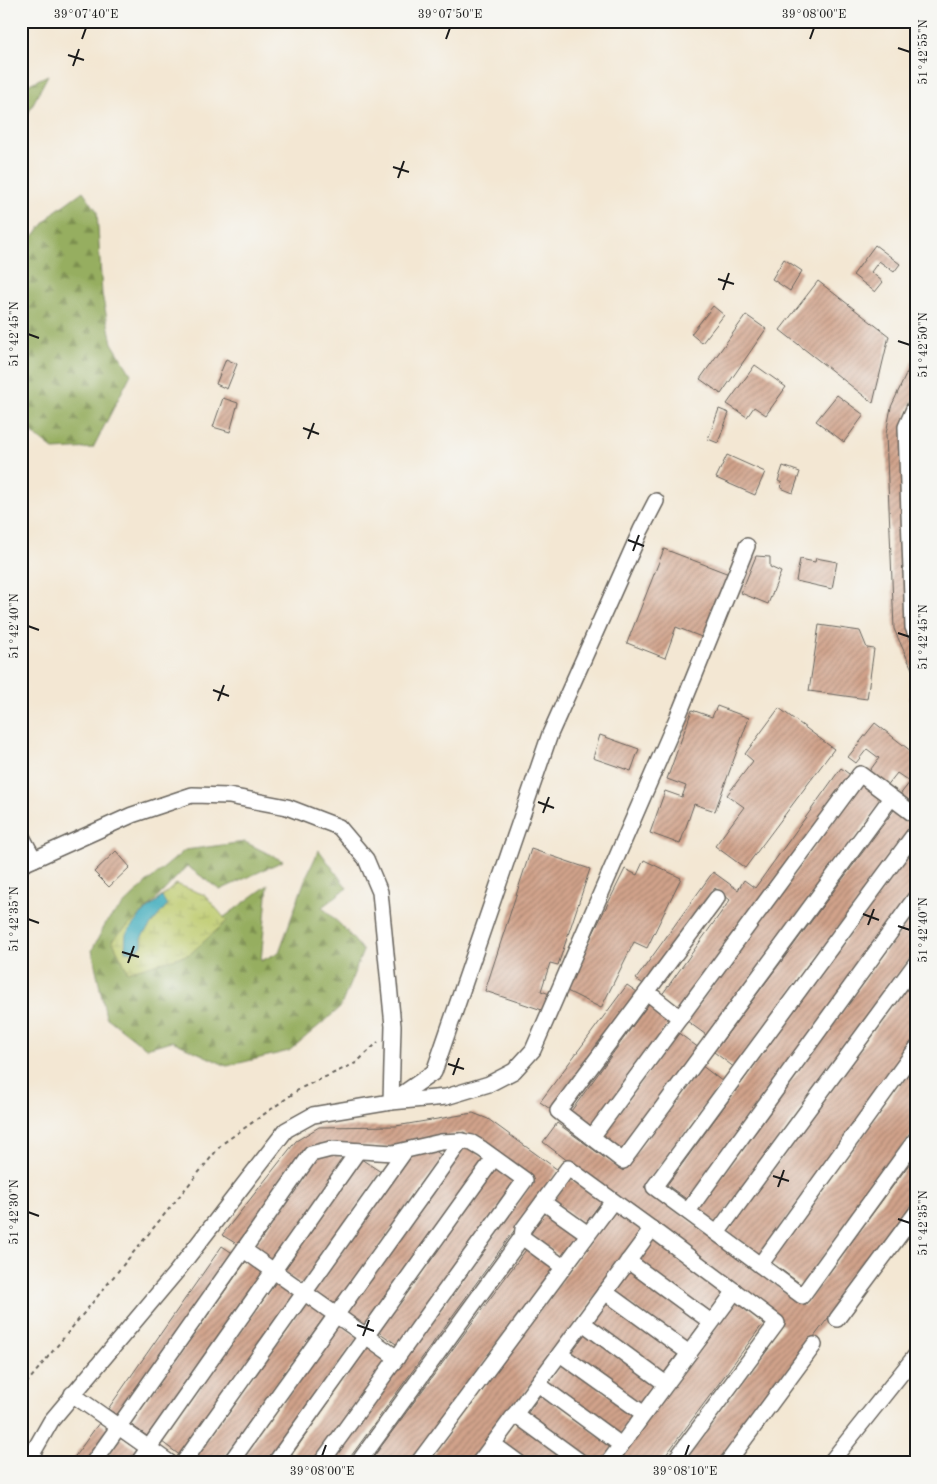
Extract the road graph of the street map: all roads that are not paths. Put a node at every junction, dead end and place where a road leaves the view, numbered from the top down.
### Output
1 (916, 404) edge
2 (911, 429) edge
3 (656, 501) dead end
4 (747, 546) dead end
5 (915, 630) edge
6 (891, 798) junction
7 (916, 816) edge
8 (916, 832) edge
9 (21, 835) edge
10 (28, 862) edge
11 (916, 897) edge
12 (717, 898) dead end
13 (916, 964) edge
14 (647, 992) junction
15 (680, 1018) junction
16 (916, 1048) edge
17 (391, 1102) junction
18 (592, 1137) junction
19 (916, 1138) edge
20 (461, 1141) junction
21 (358, 1151) junction
22 (405, 1151) junction
23 (494, 1158) junction
24 (613, 1201) junction
25 (543, 1202) junction
26 (688, 1211) junction
27 (916, 1213) edge
28 (652, 1229) junction
29 (717, 1233) junction
30 (588, 1234) junction
31 (522, 1236) junction
32 (244, 1250) junction
33 (628, 1261) junction
34 (760, 1264) junction
35 (563, 1266) junction
36 (274, 1271) junction
37 (735, 1291) junction
38 (304, 1292) junction
39 (605, 1292) junction
40 (336, 1315) junction
41 (837, 1319) dead end
42 (712, 1322) junction
43 (583, 1323) junction
44 (366, 1336) junction
45 (814, 1345) dead end
46 (689, 1353) junction
47 (560, 1354) junction
48 (916, 1356) edge
49 (397, 1358) junction
50 (538, 1384) junction
51 (666, 1384) junction
52 (72, 1394) junction
53 (516, 1414) junction
54 (644, 1414) junction
55 (119, 1427) junction
56 (493, 1444) junction
57 (621, 1445) junction
58 (149, 1448) junction
59 (27, 1463) edge
60 (93, 1463) edge
61 (138, 1463) edge
62 (170, 1463) edge
63 (183, 1463) edge
64 (230, 1463) edge
65 (275, 1463) edge
66 (321, 1463) edge
67 (358, 1463) edge
68 (418, 1463) edge
69 (480, 1463) edge
70 (519, 1463) edge
71 (582, 1463) edge
72 (608, 1463) edge
73 (673, 1463) edge
74 (727, 1463) edge
75 (830, 1463) edge

1 - 2 lane
2 - 5 lane
3 - 17 lane
4 - 17 lane
6 - 7 lane
6 - 15 lane
6 - 18 lane
8 - 26 lane
9 - 10 lane
10 - 17 lane
11 - 26 lane
12 - 14 lane
13 - 29 lane
14 - 15 lane
14 - 18 lane
15 - 18 lane
16 - 34 lane
17 - 52 lane
19 - 34 lane
20 - 22 lane
20 - 23 lane
20 - 40 lane
21 - 22 lane
21 - 32 lane
21 - 36 lane
22 - 38 lane
23 - 44 lane
23 - 49 lane
24 - 25 lane
24 - 28 lane
24 - 30 lane
25 - 30 lane
25 - 31 lane
26 - 29 lane
27 - 41 lane
28 - 33 lane
28 - 37 lane
29 - 34 lane
30 - 35 lane
31 - 35 lane
31 - 67 lane
32 - 36 lane
32 - 55 lane
33 - 39 lane
33 - 42 lane
35 - 68 lane
36 - 38 lane
36 - 58 lane
37 - 42 lane
37 - 73 lane
38 - 40 lane
38 - 63 lane
39 - 43 lane
39 - 46 lane
40 - 44 lane
40 - 64 lane
42 - 46 lane
43 - 47 lane
43 - 51 lane
44 - 49 lane
44 - 65 lane
45 - 74 lane
46 - 51 lane
47 - 50 lane
47 - 54 lane
48 - 75 lane
49 - 66 lane
50 - 53 lane
50 - 57 lane
51 - 54 lane
52 - 55 lane
52 - 59 lane
53 - 56 lane
53 - 71 lane
54 - 57 lane
55 - 58 lane
55 - 60 lane
56 - 69 lane
56 - 70 lane
57 - 72 lane
58 - 61 lane
58 - 62 lane

